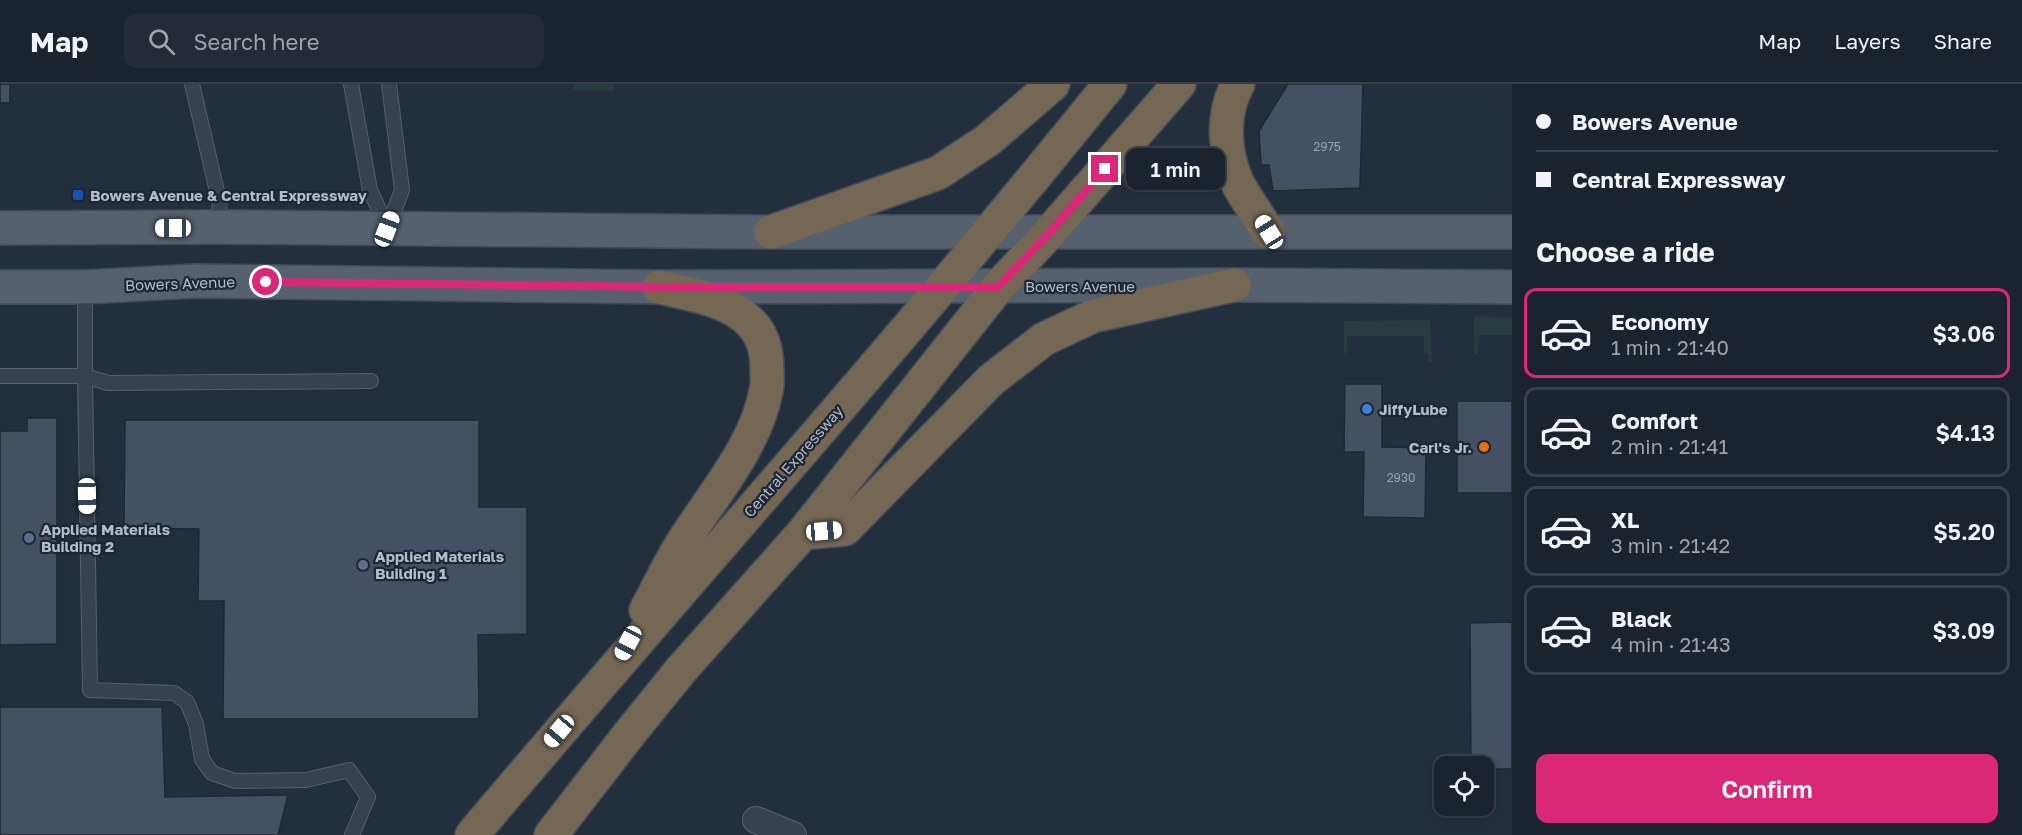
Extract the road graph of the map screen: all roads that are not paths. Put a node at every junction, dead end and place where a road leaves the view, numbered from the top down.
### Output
1 (192, 84) edge
2 (351, 84) edge
3 (389, 84) edge
4 (1053, 84) edge
5 (1110, 84) edge
6 (1179, 84) edge
7 (1238, 84) edge
8 (221, 227) junction
9 (0, 228) edge
10 (387, 229) junction
11 (990, 231) junction
12 (771, 232) junction
13 (1050, 232) junction
14 (1269, 232) junction
15 (1512, 232) edge
16 (1234, 285) junction
17 (0, 287) edge
18 (85, 287) junction
19 (658, 287) junction
20 (944, 287) junction
21 (998, 287) junction
22 (1512, 287) edge
23 (0, 376) edge
24 (85, 376) junction
25 (371, 381) dead end
26 (803, 533) junction
27 (618, 662) junction
28 (756, 820) dead end
29 (352, 835) edge
30 (472, 835) edge
31 (551, 835) edge
32 (793, 835) edge

1 - 8 lane
2 - 10 lane
3 - 10 lane
4 - 12 highway
5 - 11 highway, Central Expressway
6 - 13 highway
7 - 14 highway
8 - 9 main road
8 - 10 main road
10 - 12 main road
11 - 12 main road
11 - 13 main road
11 - 20 highway, Central Expressway
13 - 14 main road
13 - 21 highway
14 - 15 main road
16 - 21 main road, Bowers Avenue
16 - 22 main road, Bowers Avenue
16 - 26 highway
17 - 18 main road, Bowers Avenue
18 - 19 main road, Bowers Avenue
18 - 24 lane
19 - 20 main road, Bowers Avenue
19 - 27 highway
20 - 21 main road, Bowers Avenue
20 - 27 highway, Central Expressway
21 - 26 highway
23 - 24 lane
24 - 25 lane
24 - 29 lane
26 - 31 highway
27 - 30 highway, Central Expressway
28 - 32 street

